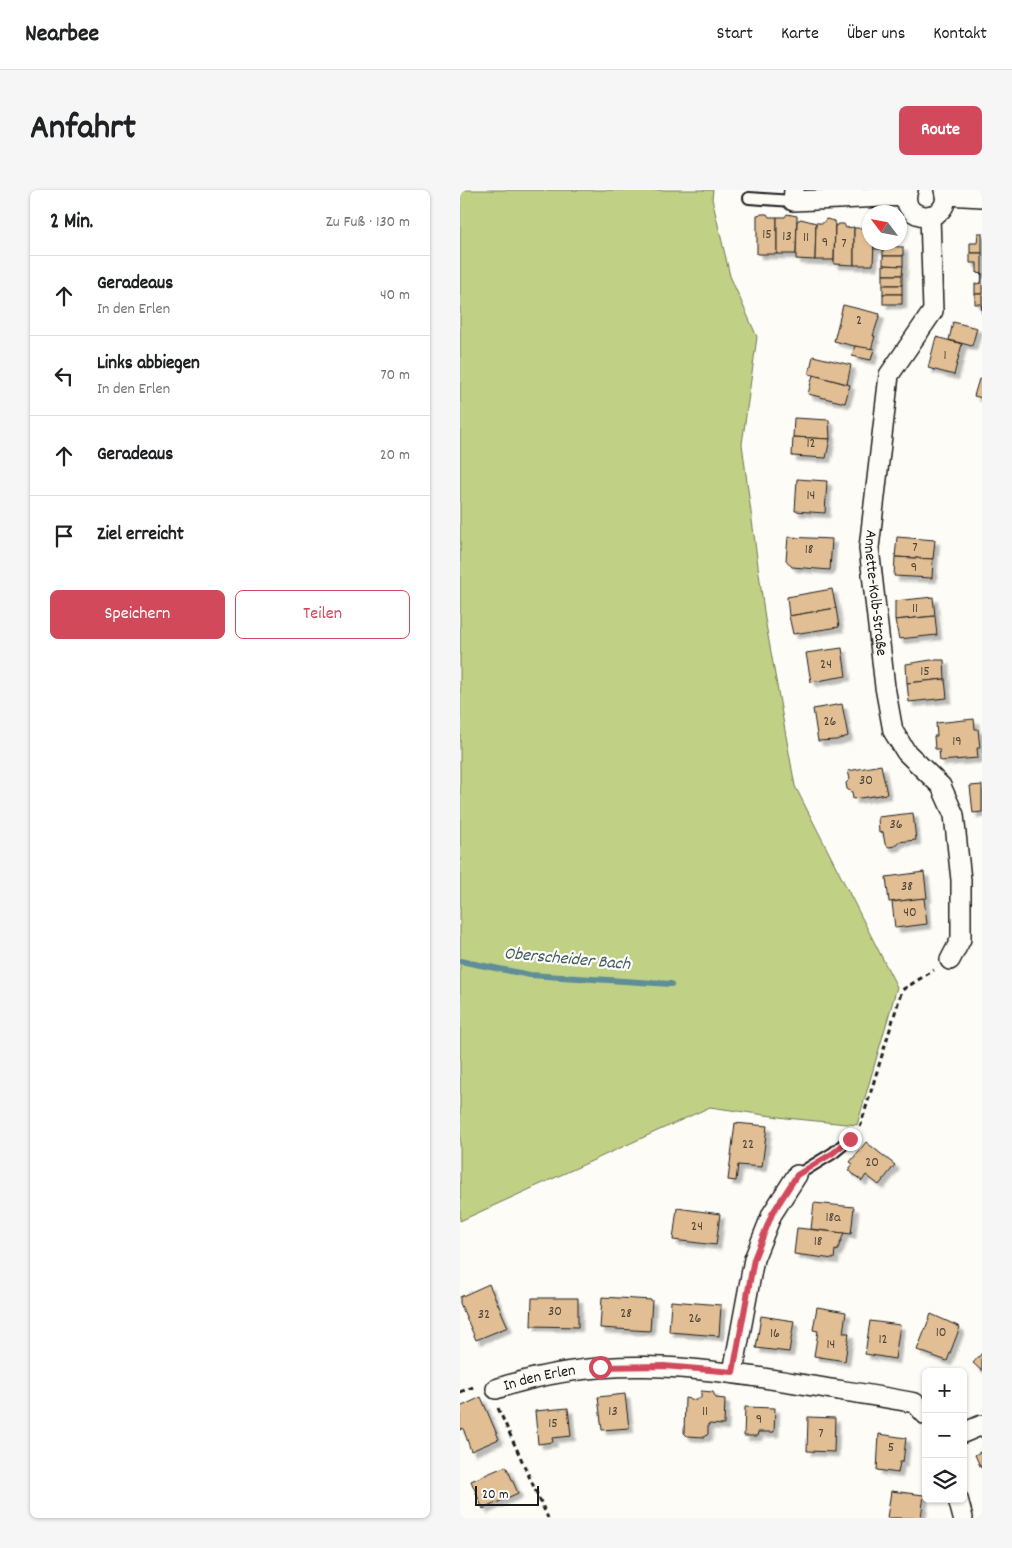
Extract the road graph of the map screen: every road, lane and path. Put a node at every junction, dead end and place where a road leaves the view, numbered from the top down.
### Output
1 (944, 192) edge
2 (907, 193) edge
3 (794, 195) edge
4 (982, 196) edge
5 (749, 198) dead end
6 (930, 216) junction
7 (950, 960) joint
8 (850, 1139) joint
9 (797, 1175) joint
10 (733, 1372) junction
11 (496, 1394) joint
12 (924, 1413) edge
13 (982, 1425) edge
14 (967, 1431) edge
15 (959, 1503) edge
16 (548, 1518) edge
17 (963, 1518) edge

1 - 4 street
1 - 6 street
2 - 3 street
2 - 6 street
3 - 5 lane
6 - 7 street, Annette-Kolb-Straße
7 - 8 path
8 - 9 lane
9 - 10 street
10 - 11 street, In den Erlen
10 - 12 street, In den Erlen
11 - 16 path
13 - 14 street
15 - 17 street

